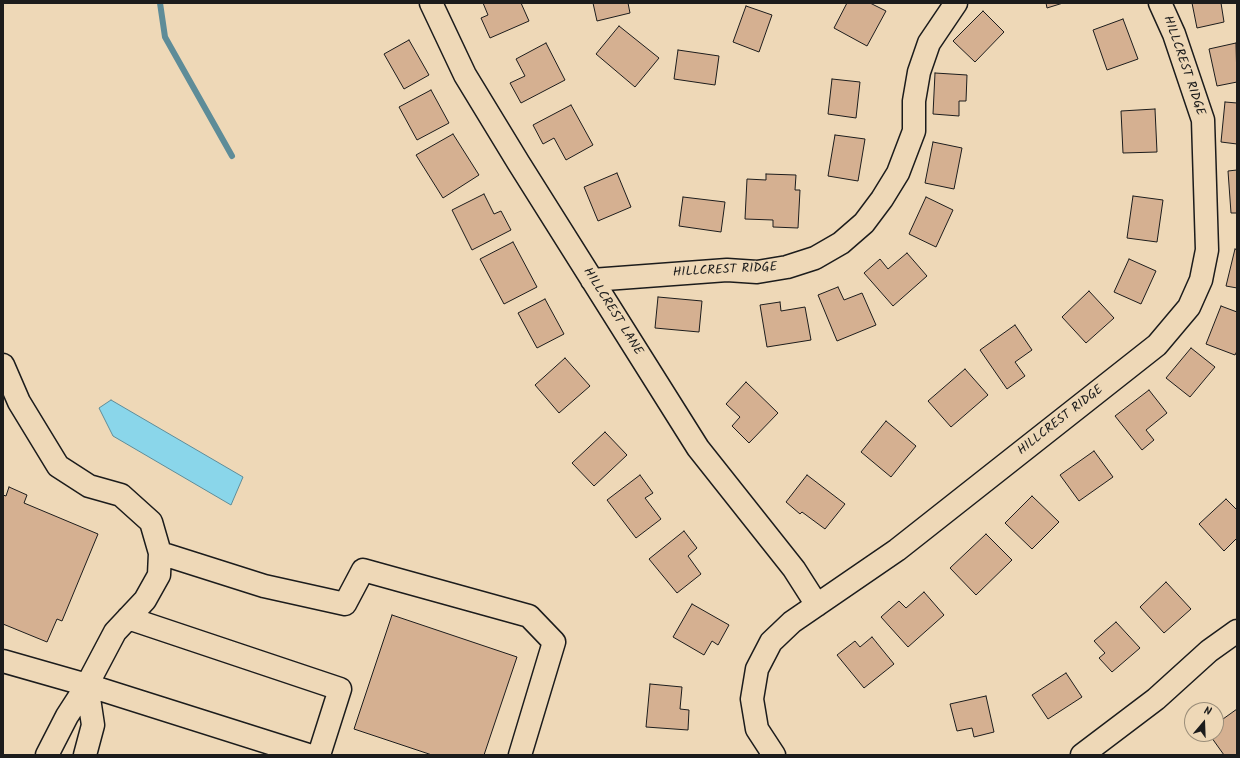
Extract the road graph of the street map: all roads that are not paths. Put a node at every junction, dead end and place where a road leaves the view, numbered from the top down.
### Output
1 (431, 3) edge
2 (956, 3) edge
3 (1160, 3) edge
4 (592, 280) junction
5 (3, 365) edge
6 (160, 553) junction
7 (817, 605) junction
8 (128, 618) junction
9 (1237, 631) edge
10 (3, 662) edge
11 (87, 685) junction
12 (47, 755) edge
13 (85, 755) edge
14 (308, 755) edge
15 (318, 755) edge
16 (520, 755) edge
17 (774, 755) edge
18 (1082, 755) edge

1 - 4 street, HILLCREST LANE
2 - 4 street, HILLCREST RIDGE
3 - 7 street, HILLCREST RIDGE
4 - 7 street, HILLCREST LANE
5 - 6 street
6 - 8 street
6 - 16 street
7 - 17 street, HILLCREST RIDGE
8 - 11 street
8 - 15 street
9 - 18 street
10 - 11 street
11 - 12 street
11 - 13 street
11 - 14 street

